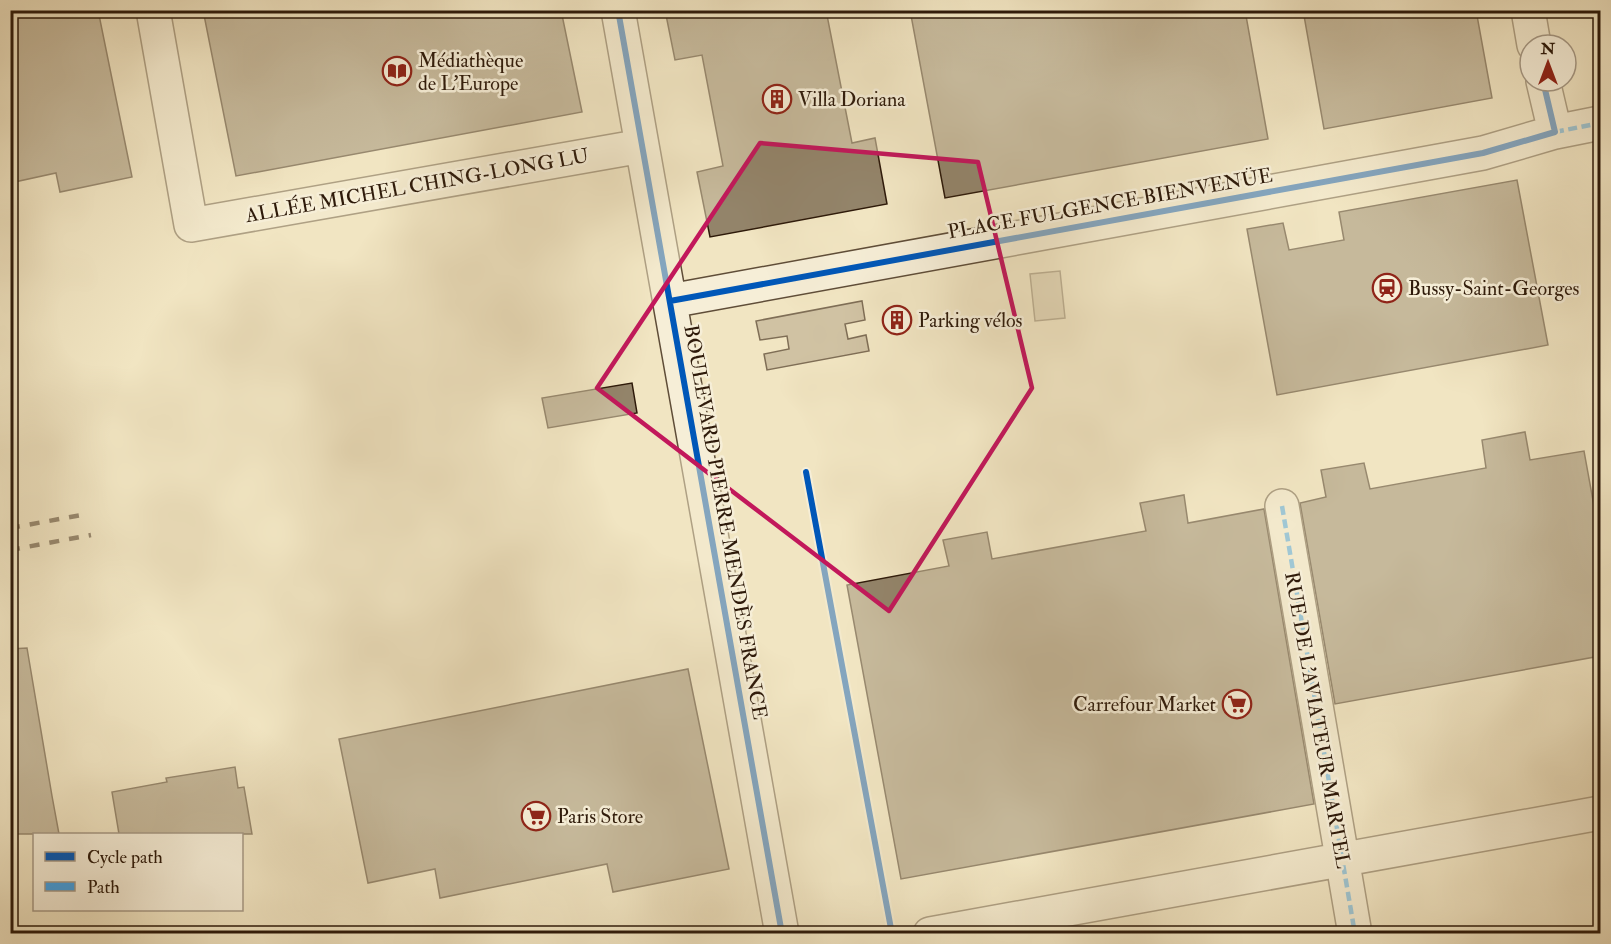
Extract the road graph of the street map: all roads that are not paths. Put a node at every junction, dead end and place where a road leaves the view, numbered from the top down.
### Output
1 (153, 10) edge
2 (618, 10) edge
3 (1528, 10) edge
4 (1532, 33) edge
5 (1546, 93) edge
6 (1600, 123) edge
7 (1555, 132) junction
8 (642, 146) junction
9 (670, 301) junction
10 (1282, 506) dead end
11 (1600, 813) edge
12 (1341, 861) junction
13 (782, 933) edge
14 (930, 933) edge
15 (1355, 933) edge

1 - 8 street, ALLÉE MICHEL CHING-LONG LU
2 - 8 street, BOULEVARD PIERRE MENDÈS FRANCE
3 - 4 street
5 - 7 street
6 - 7 street, PLACE FULGENCE BIENVENÜE
7 - 9 street, PLACE FULGENCE BIENVENÜE
8 - 9 street, BOULEVARD PIERRE MENDÈS FRANCE
9 - 13 street, BOULEVARD PIERRE MENDÈS FRANCE
10 - 12 street, RUE DE L'AVIATEUR MARTEL
11 - 12 street
12 - 14 street
12 - 15 street, RUE DE L'AVIATEUR MARTEL

